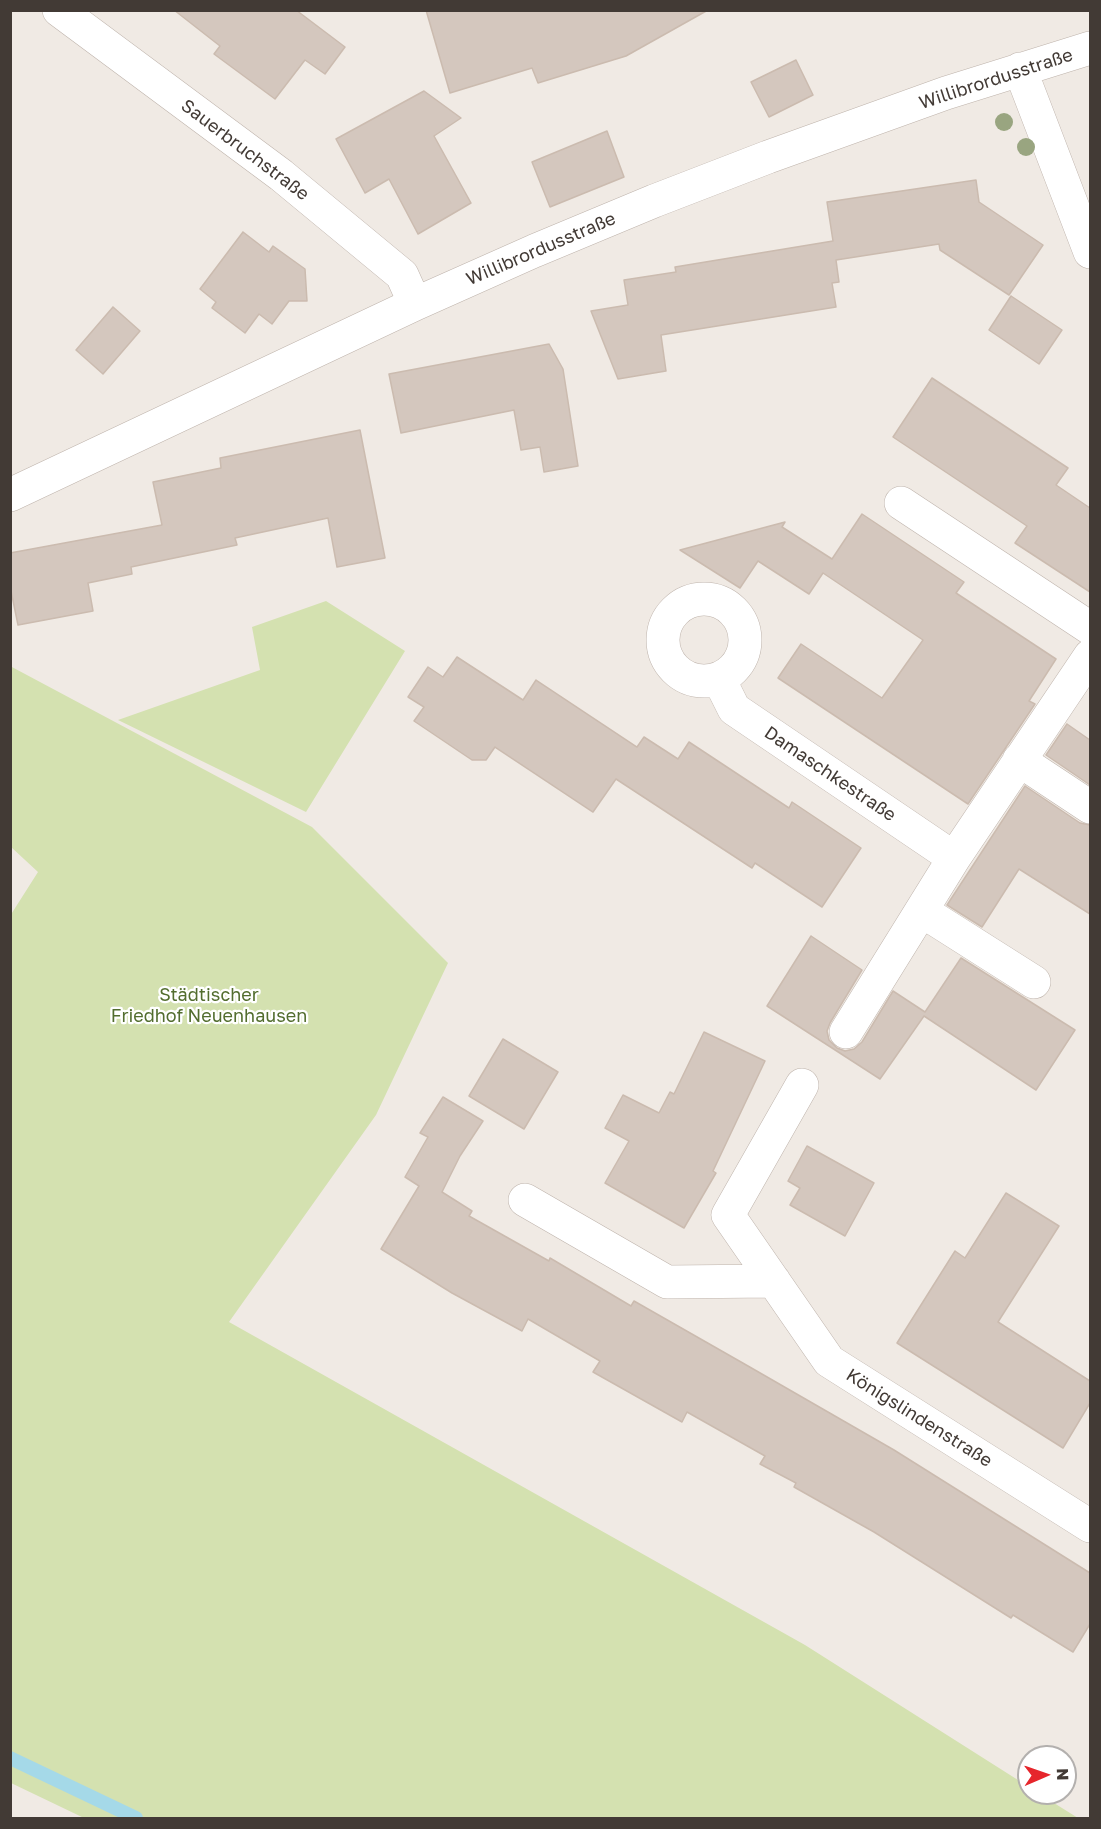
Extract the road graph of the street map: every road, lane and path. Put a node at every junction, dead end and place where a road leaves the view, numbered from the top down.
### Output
1 (58, 10) edge
2 (1090, 48) edge
3 (1020, 69) junction
4 (1090, 252) edge
5 (415, 304) junction
6 (10, 495) edge
7 (901, 503) dead end
8 (1090, 628) edge
9 (1090, 656) edge
10 (719, 679) dead end
11 (1019, 760) junction
12 (1090, 807) edge
13 (954, 858) junction
14 (922, 911) junction
15 (1034, 982) dead end
16 (846, 1032) dead end
17 (802, 1085) dead end
18 (525, 1200) dead end
19 (774, 1281) junction
20 (1090, 1526) edge

1 - 5 street, Sauerbruchstraße
2 - 3 street, Willibrordusstraße
3 - 4 street
3 - 5 street, Willibrordusstraße
5 - 6 street, Willibrordusstraße
7 - 8 street
9 - 11 street
10 - 13 street, Damaschkestraße
11 - 12 street
11 - 13 street
13 - 14 street
14 - 15 street
14 - 16 street
17 - 19 street, Königslindenstraße
18 - 19 street
19 - 20 street, Königslindenstraße

